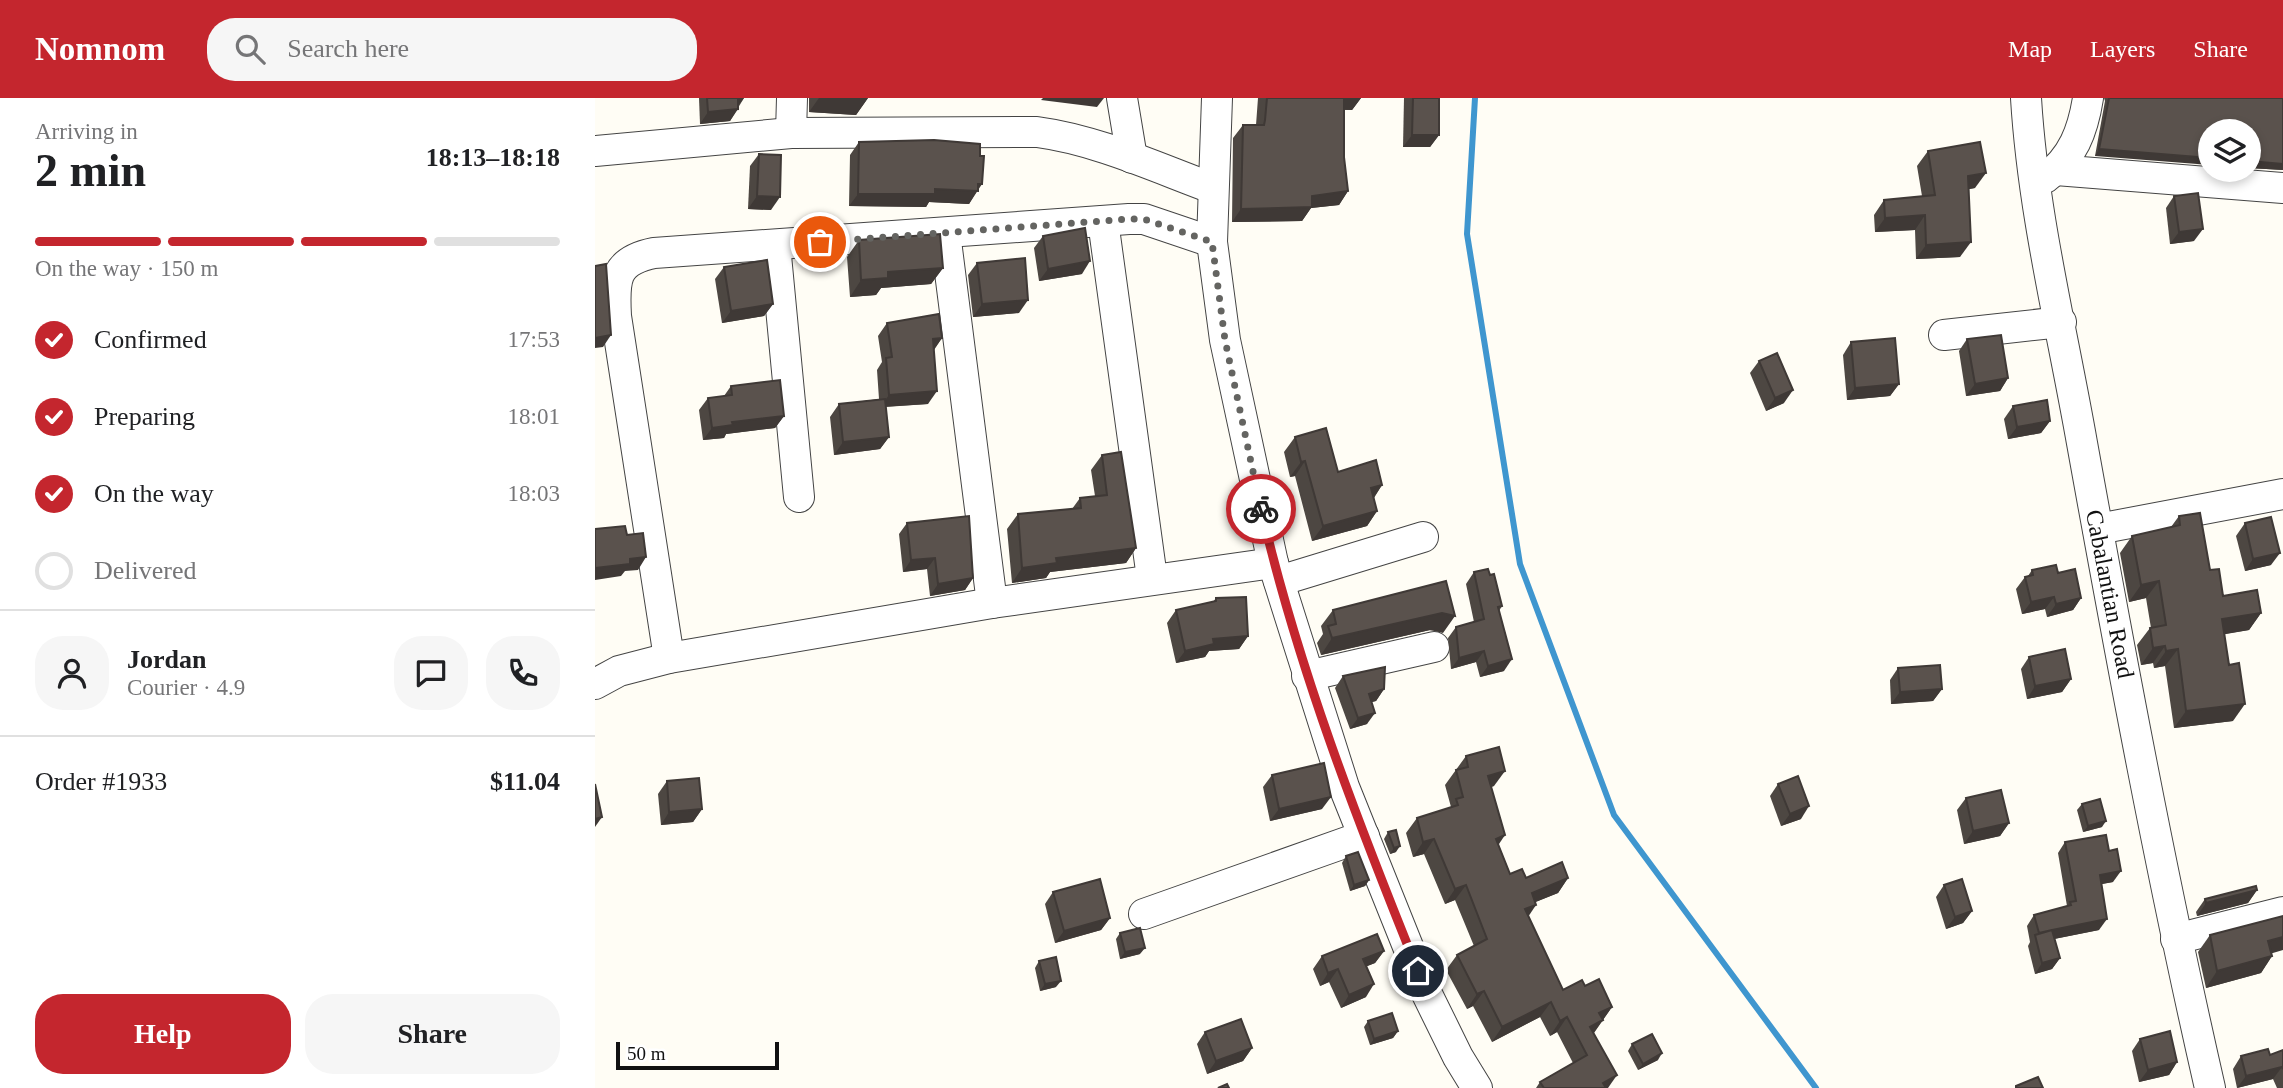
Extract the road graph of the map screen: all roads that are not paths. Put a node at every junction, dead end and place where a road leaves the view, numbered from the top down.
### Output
1 (792, 98) edge
2 (1122, 98) edge
3 (1217, 98) edge
4 (2026, 98) edge
5 (2088, 98) edge
6 (791, 132) junction
7 (595, 151) edge
8 (1132, 158) junction
9 (2045, 177) junction
10 (1212, 188) junction
11 (2283, 188) edge
12 (1103, 221) junction
13 (945, 233) junction
14 (1212, 242) junction
15 (775, 245) junction
16 (2061, 322) junction
17 (1944, 335) dead end
18 (2283, 494) edge
19 (799, 497) dead end
20 (2098, 529) junction
21 (1423, 537) dead end
22 (1276, 572) junction
23 (1152, 579) junction
24 (992, 603) junction
25 (1434, 647) dead end
26 (669, 658) junction
27 (1307, 676) junction
28 (595, 684) edge
29 (1364, 836) junction
30 (2283, 912) edge
31 (1145, 914) dead end
32 (2176, 939) junction
33 (1477, 1088) edge
34 (2210, 1088) edge

1 - 6 street
2 - 8 street
3 - 10 street
4 - 9 street, Cabalantian Road
5 - 9 street
6 - 7 street
6 - 8 street
8 - 10 street
9 - 11 street
9 - 16 street, Cabalantian Road
10 - 14 street
12 - 13 street
12 - 14 street
12 - 23 street
13 - 15 street
13 - 24 street
14 - 22 street
15 - 19 street
15 - 26 street
16 - 17 street
16 - 20 street, Cabalantian Road
18 - 20 street
20 - 32 street, Cabalantian Road
21 - 22 street
22 - 23 street
22 - 27 street
23 - 24 street
24 - 26 street
25 - 27 street
26 - 28 street
27 - 29 street
29 - 31 street
29 - 33 street
30 - 32 street
32 - 34 street, Cabalantian Road

